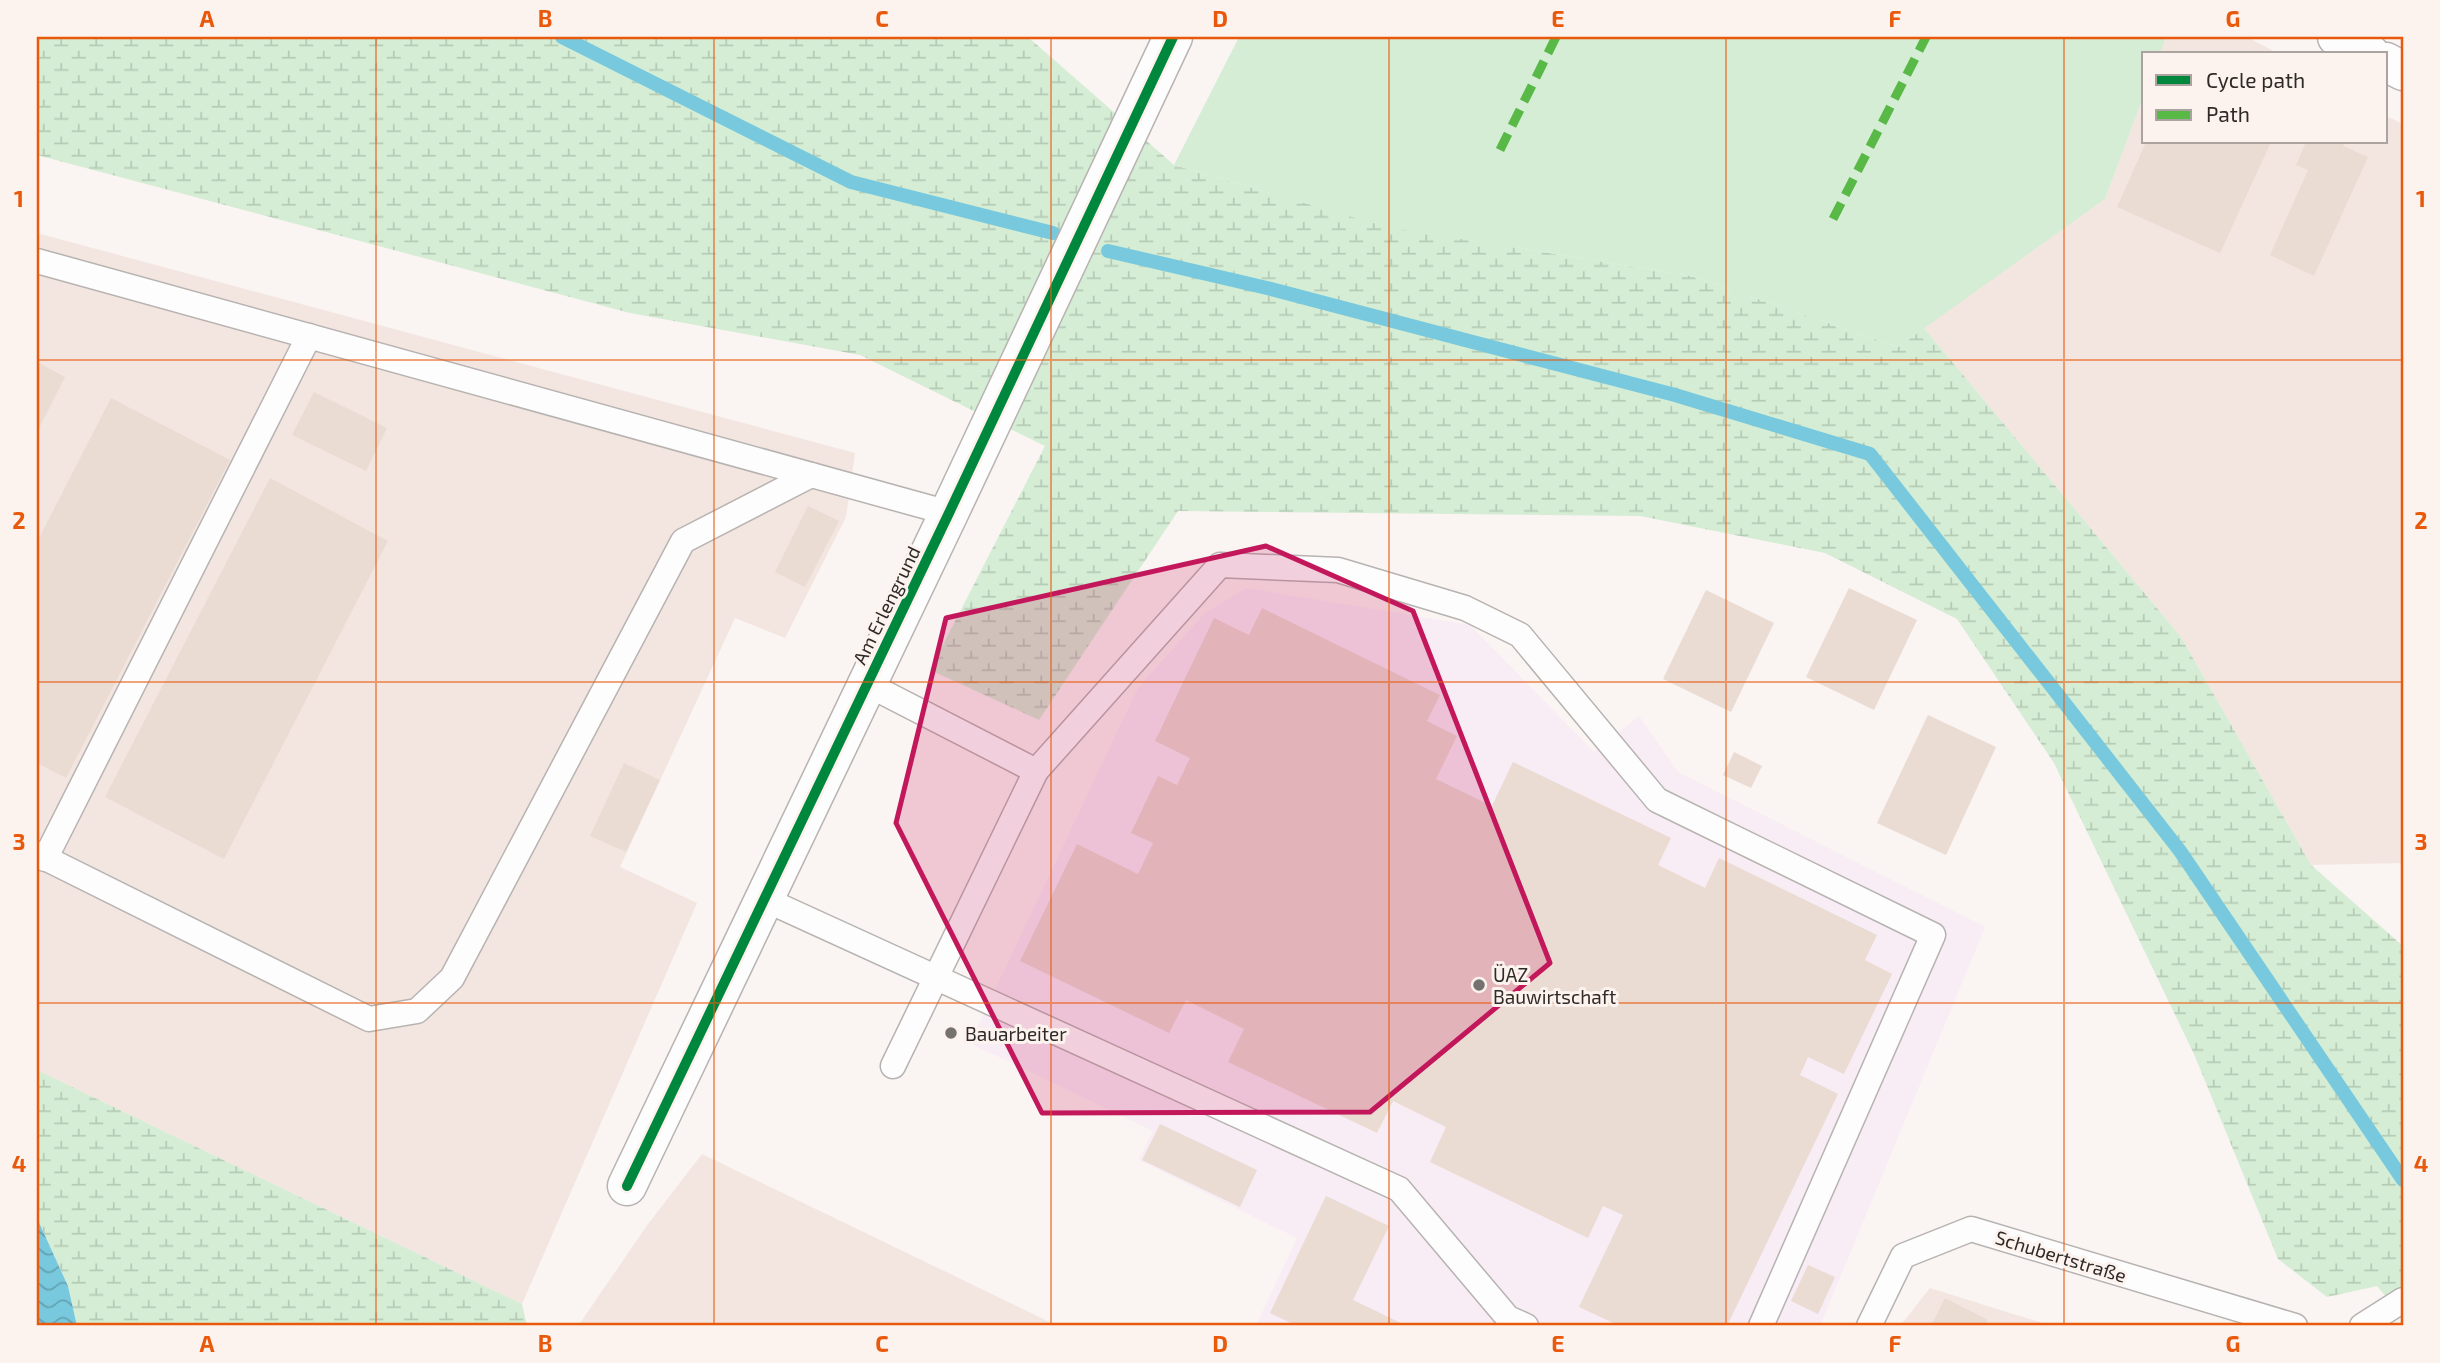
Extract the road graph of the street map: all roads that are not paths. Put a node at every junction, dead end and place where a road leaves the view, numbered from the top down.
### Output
1 (1173, 37) edge
2 (2337, 37) edge
3 (2366, 52) edge
4 (37, 261) edge
5 (309, 336) junction
6 (811, 475) junction
7 (949, 513) junction
8 (867, 684) junction
9 (1036, 771) junction
10 (41, 857) edge
11 (765, 899) junction
12 (936, 977) junction
13 (892, 1066) dead end
14 (626, 1186) dead end
15 (2403, 1300) edge
16 (1526, 1326) edge
17 (1761, 1326) edge
18 (1868, 1326) edge
19 (2295, 1326) edge
20 (2362, 1326) edge

1 - 7 street, Am Erlengrund
2 - 3 street
4 - 5 lane
5 - 6 lane
5 - 10 lane
6 - 7 lane
6 - 10 lane
7 - 8 street, Am Erlengrund
8 - 9 lane
8 - 11 street, Am Erlengrund
9 - 12 lane
9 - 17 lane
11 - 12 lane
11 - 14 street, Am Erlengrund
12 - 13 lane
12 - 16 lane
15 - 20 lane
18 - 19 lane, Schubertstraße

